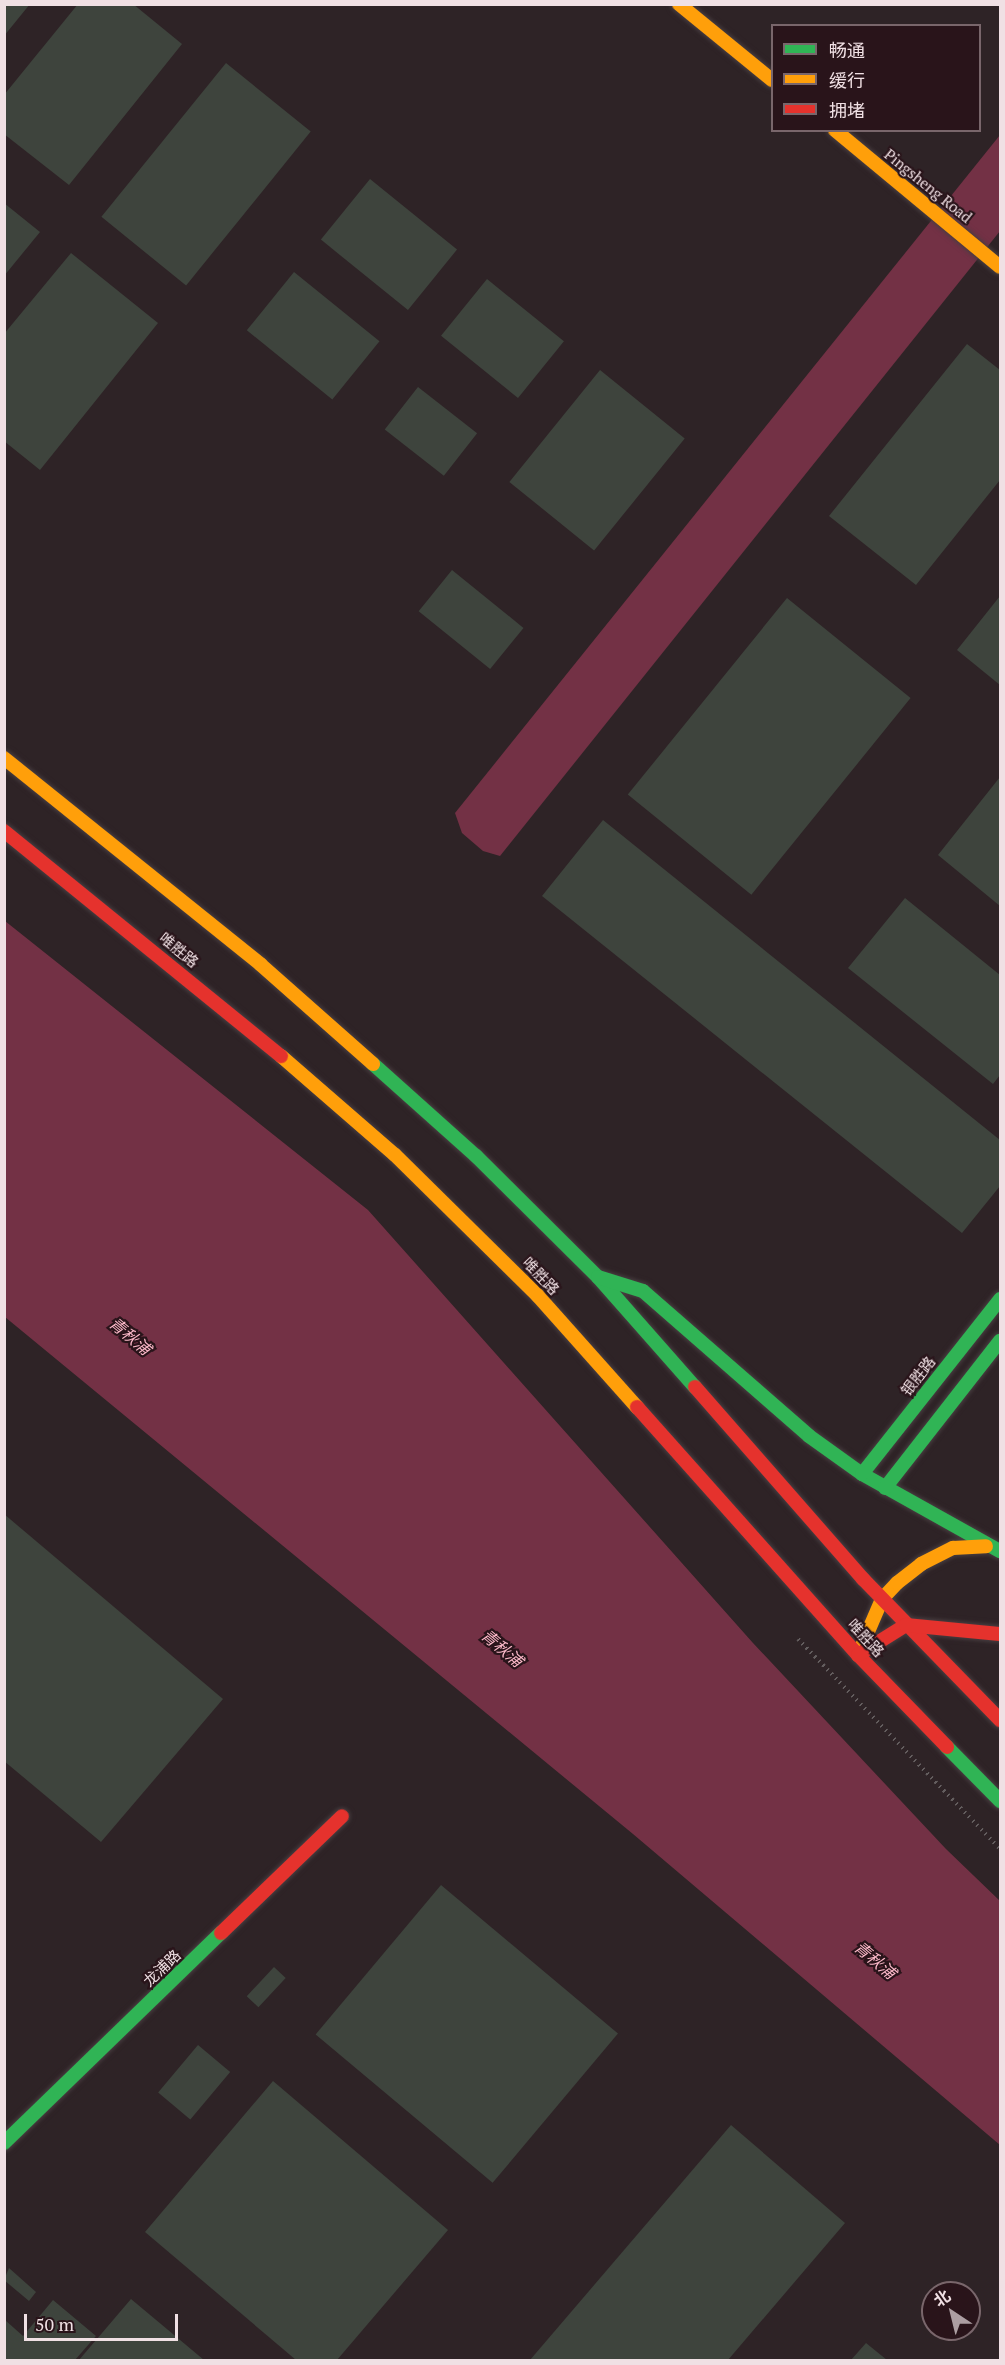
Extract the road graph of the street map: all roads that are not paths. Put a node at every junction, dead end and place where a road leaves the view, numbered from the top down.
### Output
1 (679, 4) edge
2 (771, 79) edge
3 (837, 132) edge
4 (1000, 267) edge
5 (4, 758) edge
6 (4, 831) edge
7 (598, 1277) junction
8 (1000, 1299) edge
9 (1000, 1341) edge
10 (862, 1474) junction
11 (885, 1488) junction
12 (986, 1546) junction
13 (1000, 1551) edge
14 (882, 1599) junction
15 (906, 1624) junction
16 (1000, 1634) edge
17 (858, 1655) junction
18 (1000, 1720) edge
19 (1000, 1801) edge
20 (342, 1816) dead end
21 (4, 2143) edge

1 - 2 main road
3 - 4 main road, Pingsheng Road
5 - 7 main road
6 - 17 main road, 唯胜路
7 - 10 main road
7 - 14 main road
8 - 10 main road, 银胜路
9 - 11 main road
10 - 11 main road
11 - 12 main road
12 - 13 main road
12 - 14 main road
14 - 15 main road
14 - 17 main road
15 - 16 main road
15 - 17 main road
15 - 18 main road
17 - 19 main road, 唯胜路
20 - 21 main road, 龙浦路

